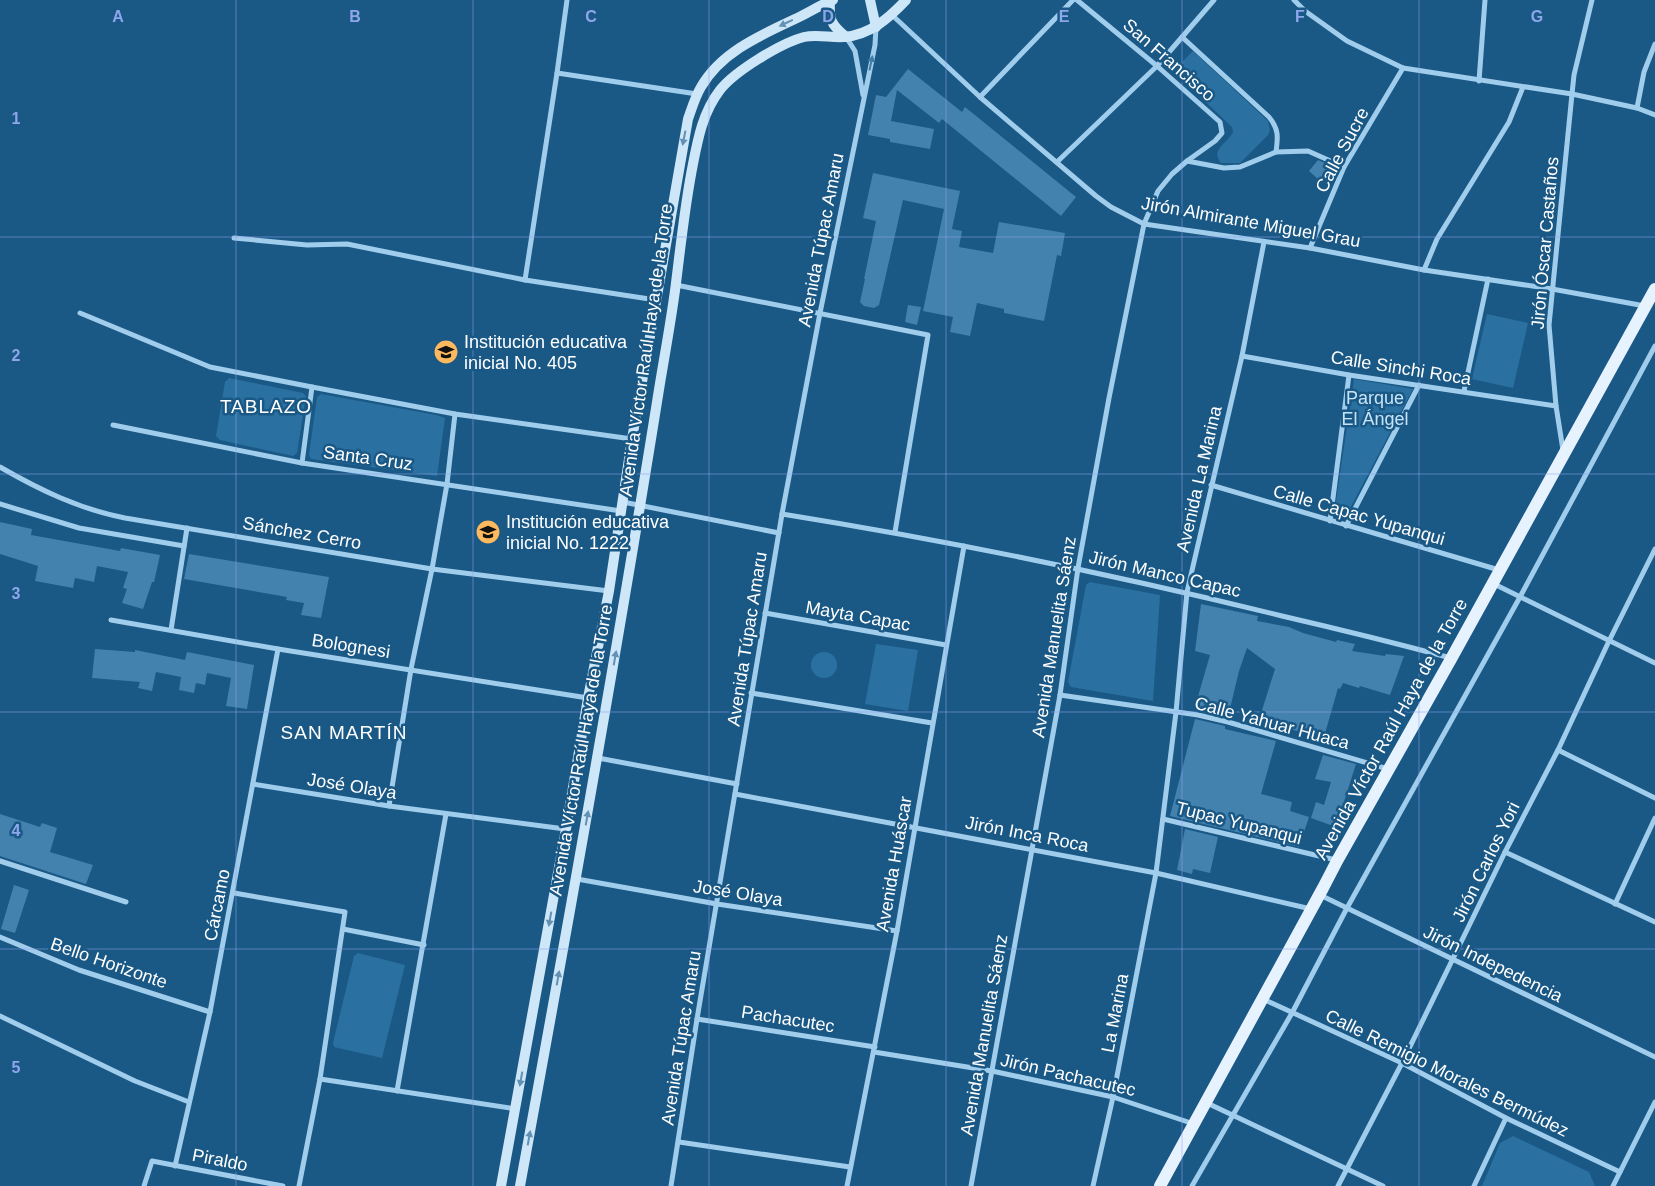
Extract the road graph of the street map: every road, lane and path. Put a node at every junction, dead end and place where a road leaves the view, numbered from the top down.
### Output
1 (567, 0) edge
2 (831, 0) edge
3 (870, 0) edge
4 (906, 0) edge
5 (1073, 0) edge
6 (1077, 0) edge
7 (1214, 0) edge
8 (1294, 0) edge
9 (1485, 0) edge
10 (1592, 0) edge
11 (892, 15) junction
12 (876, 27) junction
13 (1182, 36) junction
14 (846, 37) junction
15 (1655, 44) edge
16 (1157, 66) junction
17 (1403, 68) junction
18 (557, 74) junction
19 (1479, 81) junction
20 (1522, 87) junction
21 (697, 94) junction
22 (1572, 94) junction
23 (980, 97) junction
24 (864, 98) junction
25 (1637, 108) junction
26 (1655, 115) edge
27 (1220, 122) joint
28 (1276, 152) junction
29 (1186, 161) junction
30 (1057, 162) junction
31 (1344, 167) junction
32 (1144, 224) junction
33 (234, 238) dead end
34 (1264, 242) junction
35 (1310, 248) junction
36 (1424, 270) junction
37 (1488, 279) junction
38 (525, 280) junction
39 (676, 286) junction
40 (1552, 289) junction
41 (1655, 289) edge
42 (656, 300) junction
43 (1646, 306) junction
44 (80, 313) dead end
45 (820, 313) junction
46 (1655, 346) edge
47 (1242, 356) junction
48 (1349, 375) junction
49 (1419, 385) junction
50 (312, 388) junction
51 (1464, 392) junction
52 (1556, 406) junction
53 (455, 414) junction
54 (113, 425) dead end
55 (632, 439) junction
56 (1563, 454) junction
57 (302, 463) junction
58 (0, 466) edge
59 (447, 484) junction
60 (1211, 485) junction
61 (0, 504) edge
62 (640, 505) junction
63 (622, 507) junction
64 (782, 514) junction
65 (1330, 521) junction
66 (1346, 526) junction
67 (187, 528) junction
68 (895, 532) junction
69 (778, 533) junction
70 (184, 546) junction
71 (964, 546) junction
72 (1655, 549) edge
73 (1078, 568) junction
74 (432, 569) junction
75 (1499, 571) junction
76 (1492, 583) junction
77 (609, 591) junction
78 (1187, 592) junction
79 (1520, 597) junction
80 (765, 613) junction
81 (110, 620) dead end
82 (171, 630) junction
83 (1609, 641) junction
84 (946, 645) junction
85 (278, 649) junction
86 (1451, 659) junction
87 (1655, 663) edge
88 (411, 669) junction
89 (751, 693) junction
90 (1060, 695) junction
91 (588, 698) junction
92 (1176, 712) junction
93 (932, 723) junction
94 (1558, 750) junction
95 (598, 758) junction
96 (1388, 769) junction
97 (252, 784) junction
98 (737, 784) junction
99 (735, 794) junction
100 (1655, 798) edge
101 (389, 806) junction
102 (446, 814) junction
103 (1655, 818) edge
104 (1163, 819) junction
105 (914, 827) junction
106 (566, 830) junction
107 (1032, 848) junction
108 (1505, 852) junction
109 (0, 861) edge
110 (1337, 861) junction
111 (1156, 873) junction
112 (576, 879) junction
113 (234, 892) junction
114 (1319, 895) junction
115 (126, 902) dead end
116 (717, 904) junction
117 (1615, 904) junction
118 (1347, 908) junction
119 (1311, 909) junction
120 (1655, 922) edge
121 (343, 929) junction
122 (897, 931) junction
123 (0, 937) edge
124 (424, 945) junction
125 (1453, 960) junction
126 (1262, 999) junction
127 (210, 1012) junction
128 (1292, 1013) junction
129 (0, 1016) edge
130 (697, 1019) junction
131 (874, 1049) junction
132 (1655, 1057) edge
133 (1402, 1063) junction
134 (992, 1071) junction
135 (320, 1079) junction
136 (397, 1091) junction
137 (1113, 1097) junction
138 (189, 1102) junction
139 (1655, 1102) edge
140 (1206, 1103) junction
141 (516, 1110) junction
142 (1233, 1115) junction
143 (1506, 1118) junction
144 (1194, 1125) junction
145 (679, 1142) junction
146 (175, 1166) junction
147 (850, 1167) junction
148 (1346, 1169) junction
149 (1620, 1172) junction
150 (144, 1186) edge
151 (283, 1186) edge
152 (299, 1186) edge
153 (501, 1186) edge
154 (520, 1186) edge
155 (671, 1186) edge
156 (847, 1186) edge
157 (971, 1186) edge
158 (1093, 1186) edge
159 (1160, 1186) edge
160 (1192, 1186) edge
161 (1338, 1186) edge
162 (1383, 1186) edge
163 (1474, 1186) edge
164 (1613, 1186) edge

1 - 18 street
2 - 14 main road
2 -> 21 main road, Avenida Víctor Raúl Haya de la Torre
3 - 12 main road
4 - 11 main road, Avenida Víctor Raúl Haya de la Torre
5 - 23 street
6 - 16 street, San Francisco
7 - 13 street
8 - 17 street
9 - 19 street
10 - 22 street, Jirón Óscar Castaños
11 - 12 main road, Avenida Víctor Raúl Haya de la Torre
11 - 23 street, Jirón Almirante Miguel Grau
12 - 14 main road, Avenida Víctor Raúl Haya de la Torre
24 -> 12 street, Avenida Túpac Amaru
13 - 16 street
13 - 28 street
14 - 24 street, Avenida Túpac Amaru
14 - 39 main road, Avenida Víctor Raúl Haya de la Torre
15 - 25 street
16 - 27 street, San Francisco
16 - 30 street
17 - 19 street
17 - 31 street, Calle Sucre
18 - 21 street
18 - 38 street
19 - 20 street
20 - 22 street
20 - 36 street
21 -> 42 main road, Avenida Víctor Raúl Haya de la Torre
22 - 25 street
22 - 40 street, Jirón Óscar Castaños
23 - 30 street, Jirón Almirante Miguel Grau
24 - 45 street, Avenida Túpac Amaru
25 - 26 street
27 - 29 street, Avenida Manuelita Sáenz
28 - 29 street
28 - 31 street
29 - 32 street, Avenida Manuelita Sáenz
30 - 32 street, Jirón Almirante Miguel Grau
31 - 35 street, Calle Sucre
32 - 34 street, Jirón Almirante Miguel Grau
32 - 73 street, Avenida Manuelita Sáenz
33 - 38 street
34 - 35 street, Jirón Almirante Miguel Grau
34 - 47 street, Avenida La Marina
35 - 36 street, Jirón Almirante Miguel Grau
36 - 37 street, Jirón Almirante Miguel Grau
37 - 40 street, Jirón Almirante Miguel Grau
37 - 51 street
38 - 42 street
39 - 45 street
39 - 62 main road, Avenida Víctor Raúl Haya de la Torre
40 - 43 street, Jirón Almirante Miguel Grau
40 - 52 street, Jirón Óscar Castaños
41 - 43 main road, Avenida Víctor Raúl Haya de la Torre
42 - 55 main road, Avenida Víctor Raúl Haya de la Torre
43 - 56 main road, Avenida Víctor Raúl Haya de la Torre
44 - 50 street
45 - 64 street, Avenida Túpac Amaru
45 - 68 street
46 - 79 street
47 - 48 street, Calle Sinchi Roca
47 - 60 street, Avenida La Marina
48 - 49 street, Calle Sinchi Roca
48 - 65 street
49 - 51 street, Calle Sinchi Roca
49 - 66 street
50 - 53 street
50 - 57 street
51 - 52 street, Calle Sinchi Roca
52 - 56 street, Jirón Óscar Castaños
53 - 55 street
53 - 59 street
54 - 57 street, Santa Cruz
55 - 63 main road, Avenida Víctor Raúl Haya de la Torre
56 - 75 main road, Avenida Víctor Raúl Haya de la Torre
57 - 59 street, Santa Cruz
58 - 67 street, Sánchez Cerro
59 - 63 street, Santa Cruz
59 - 74 street
60 - 65 street, Calle Capac Yupanqui
60 - 78 street, Avenida La Marina
61 - 70 street
62 - 63 street, Santa Cruz
62 - 69 street, Santa Cruz
95 -> 62 main road, Avenida Víctor Raúl Haya de la Torre
63 - 77 main road, Avenida Víctor Raúl Haya de la Torre
64 - 68 street, Jirón Manco Capac
64 - 69 street, Avenida Túpac Amaru
65 - 66 street, Calle Capac Yupanqui
66 - 75 street, Calle Capac Yupanqui
67 - 70 street
67 - 74 street, Sánchez Cerro
68 - 71 street, Jirón Manco Capac
69 - 80 street, Avenida Túpac Amaru
70 - 82 street
71 - 73 street, Jirón Manco Capac
71 - 84 street, Avenida Huáscar
72 - 83 street, Jirón Carlos Yori
73 - 78 street, Jirón Manco Capac
73 - 90 street, Avenida Manuelita Sáenz
74 - 77 street, Sánchez Cerro
74 - 88 street
75 - 76 main road, Avenida Víctor Raúl Haya de la Torre
76 - 79 street
76 - 86 main road, Avenida Víctor Raúl Haya de la Torre
77 - 91 main road, Avenida Víctor Raúl Haya de la Torre
78 - 86 street, Jirón Manco Capac
78 - 92 street, Avenida La Marina
79 - 83 street
79 - 118 street
80 - 84 street, Mayta Capac
80 - 89 street, Avenida Túpac Amaru
81 - 82 street, Bolognesi
82 - 85 street, Bolognesi
83 - 87 street
83 - 94 street, Jirón Carlos Yori
84 - 93 street, Avenida Huáscar
85 - 88 street, Bolognesi
85 - 97 street, Cárcamo
86 - 96 main road, Avenida Víctor Raúl Haya de la Torre
88 - 91 street, Bolognesi
88 - 101 street
89 - 93 street
89 - 98 street, Avenida Túpac Amaru
90 - 92 street, Calle Yahuar Huaca
90 - 107 street, Avenida Manuelita Sáenz
91 - 106 main road, Avenida Víctor Raúl Haya de la Torre
92 - 96 street, Calle Yahuar Huaca
92 - 104 street, Avenida La Marina
93 - 105 street, Avenida Huáscar
94 - 100 street
94 - 108 street, Jirón Carlos Yori
95 - 98 street
112 -> 95 main road, Avenida Víctor Raúl Haya de la Torre
96 - 110 main road, Avenida Víctor Raúl Haya de la Torre
97 - 101 street, José Olaya
97 - 113 street, Cárcamo
98 - 99 street, Avenida Túpac Amaru
99 - 105 street, Jirón Inca Roca
99 - 116 street, Avenida Túpac Amaru
101 - 102 street, José Olaya
102 - 106 street, José Olaya
102 - 124 street
103 - 117 street
104 - 110 street, Tupac Yupanqui
104 - 111 street, Avenida La Marina
105 - 107 street, Jirón Inca Roca
105 - 122 street, Avenida Huáscar
106 -> 141 main road, Avenida Víctor Raúl Haya de la Torre
107 - 111 street, Jirón Inca Roca
107 - 134 street, Avenida Manuelita Sáenz
108 - 117 street
108 - 125 street, Jirón Carlos Yori
109 - 115 street
110 - 114 main road, Avenida Víctor Raúl Haya de la Torre
111 - 119 street, Jirón Inca Roca
111 - 137 street, La Marina
112 - 116 street, José Olaya
154 -> 112 main road, Avenida Víctor Raúl Haya de la Torre
113 - 121 street
113 - 127 street, Cárcamo
114 - 118 street, Jirón Indepedencia
114 - 119 main road, Avenida Víctor Raúl Haya de la Torre
116 - 122 street, José Olaya
116 - 130 street, Avenida Túpac Amaru
117 - 120 street
118 - 125 street, Jirón Indepedencia
118 - 128 street
119 - 126 main road, Avenida Víctor Raúl Haya de la Torre
121 - 124 street
121 - 135 street
122 - 131 street, Avenida Huáscar
123 - 127 street, Bello Horizonte
124 - 136 street
125 - 132 street, Jirón Indepedencia
125 - 133 street, Jirón Carlos Yori
126 - 128 street, Calle Remigio Morales Bermúdez
126 - 140 main road, Avenida Víctor Raúl Haya de la Torre
127 - 138 street, Cárcamo
128 - 133 street, Calle Remigio Morales Bermúdez
128 - 142 street
129 - 138 street
130 - 131 street, Pachacutec
130 - 145 street, Avenida Túpac Amaru
131 - 134 street, Jirón Pachacutec
131 - 147 street, Avenida Huáscar
133 - 143 street, Calle Remigio Morales Bermúdez
133 - 148 street, Jirón Carlos Yori
134 - 137 street, Jirón Pachacutec
134 - 157 street, Avenida Manuelita Sáenz
135 - 136 street
135 - 152 street
136 - 141 street
137 - 144 street, Jirón Pachacutec
137 - 158 street, La Marina
138 - 146 street, Cárcamo
139 - 149 street
140 - 142 street
140 - 144 main road, Avenida Víctor Raúl Haya de la Torre
141 - 153 main road, Avenida Víctor Raúl Haya de la Torre
142 - 148 street
142 - 160 street
143 - 149 street, Calle Remigio Morales Bermúdez
143 - 163 street
144 - 159 main road, Avenida Víctor Raúl Haya de la Torre
145 - 147 street
145 - 155 street, Avenida Túpac Amaru
146 - 150 street, Piraldo
146 - 151 street, Piraldo
147 - 156 street, Avenida Huáscar
148 - 161 street, Jirón Carlos Yori
148 - 162 street
149 - 164 street

